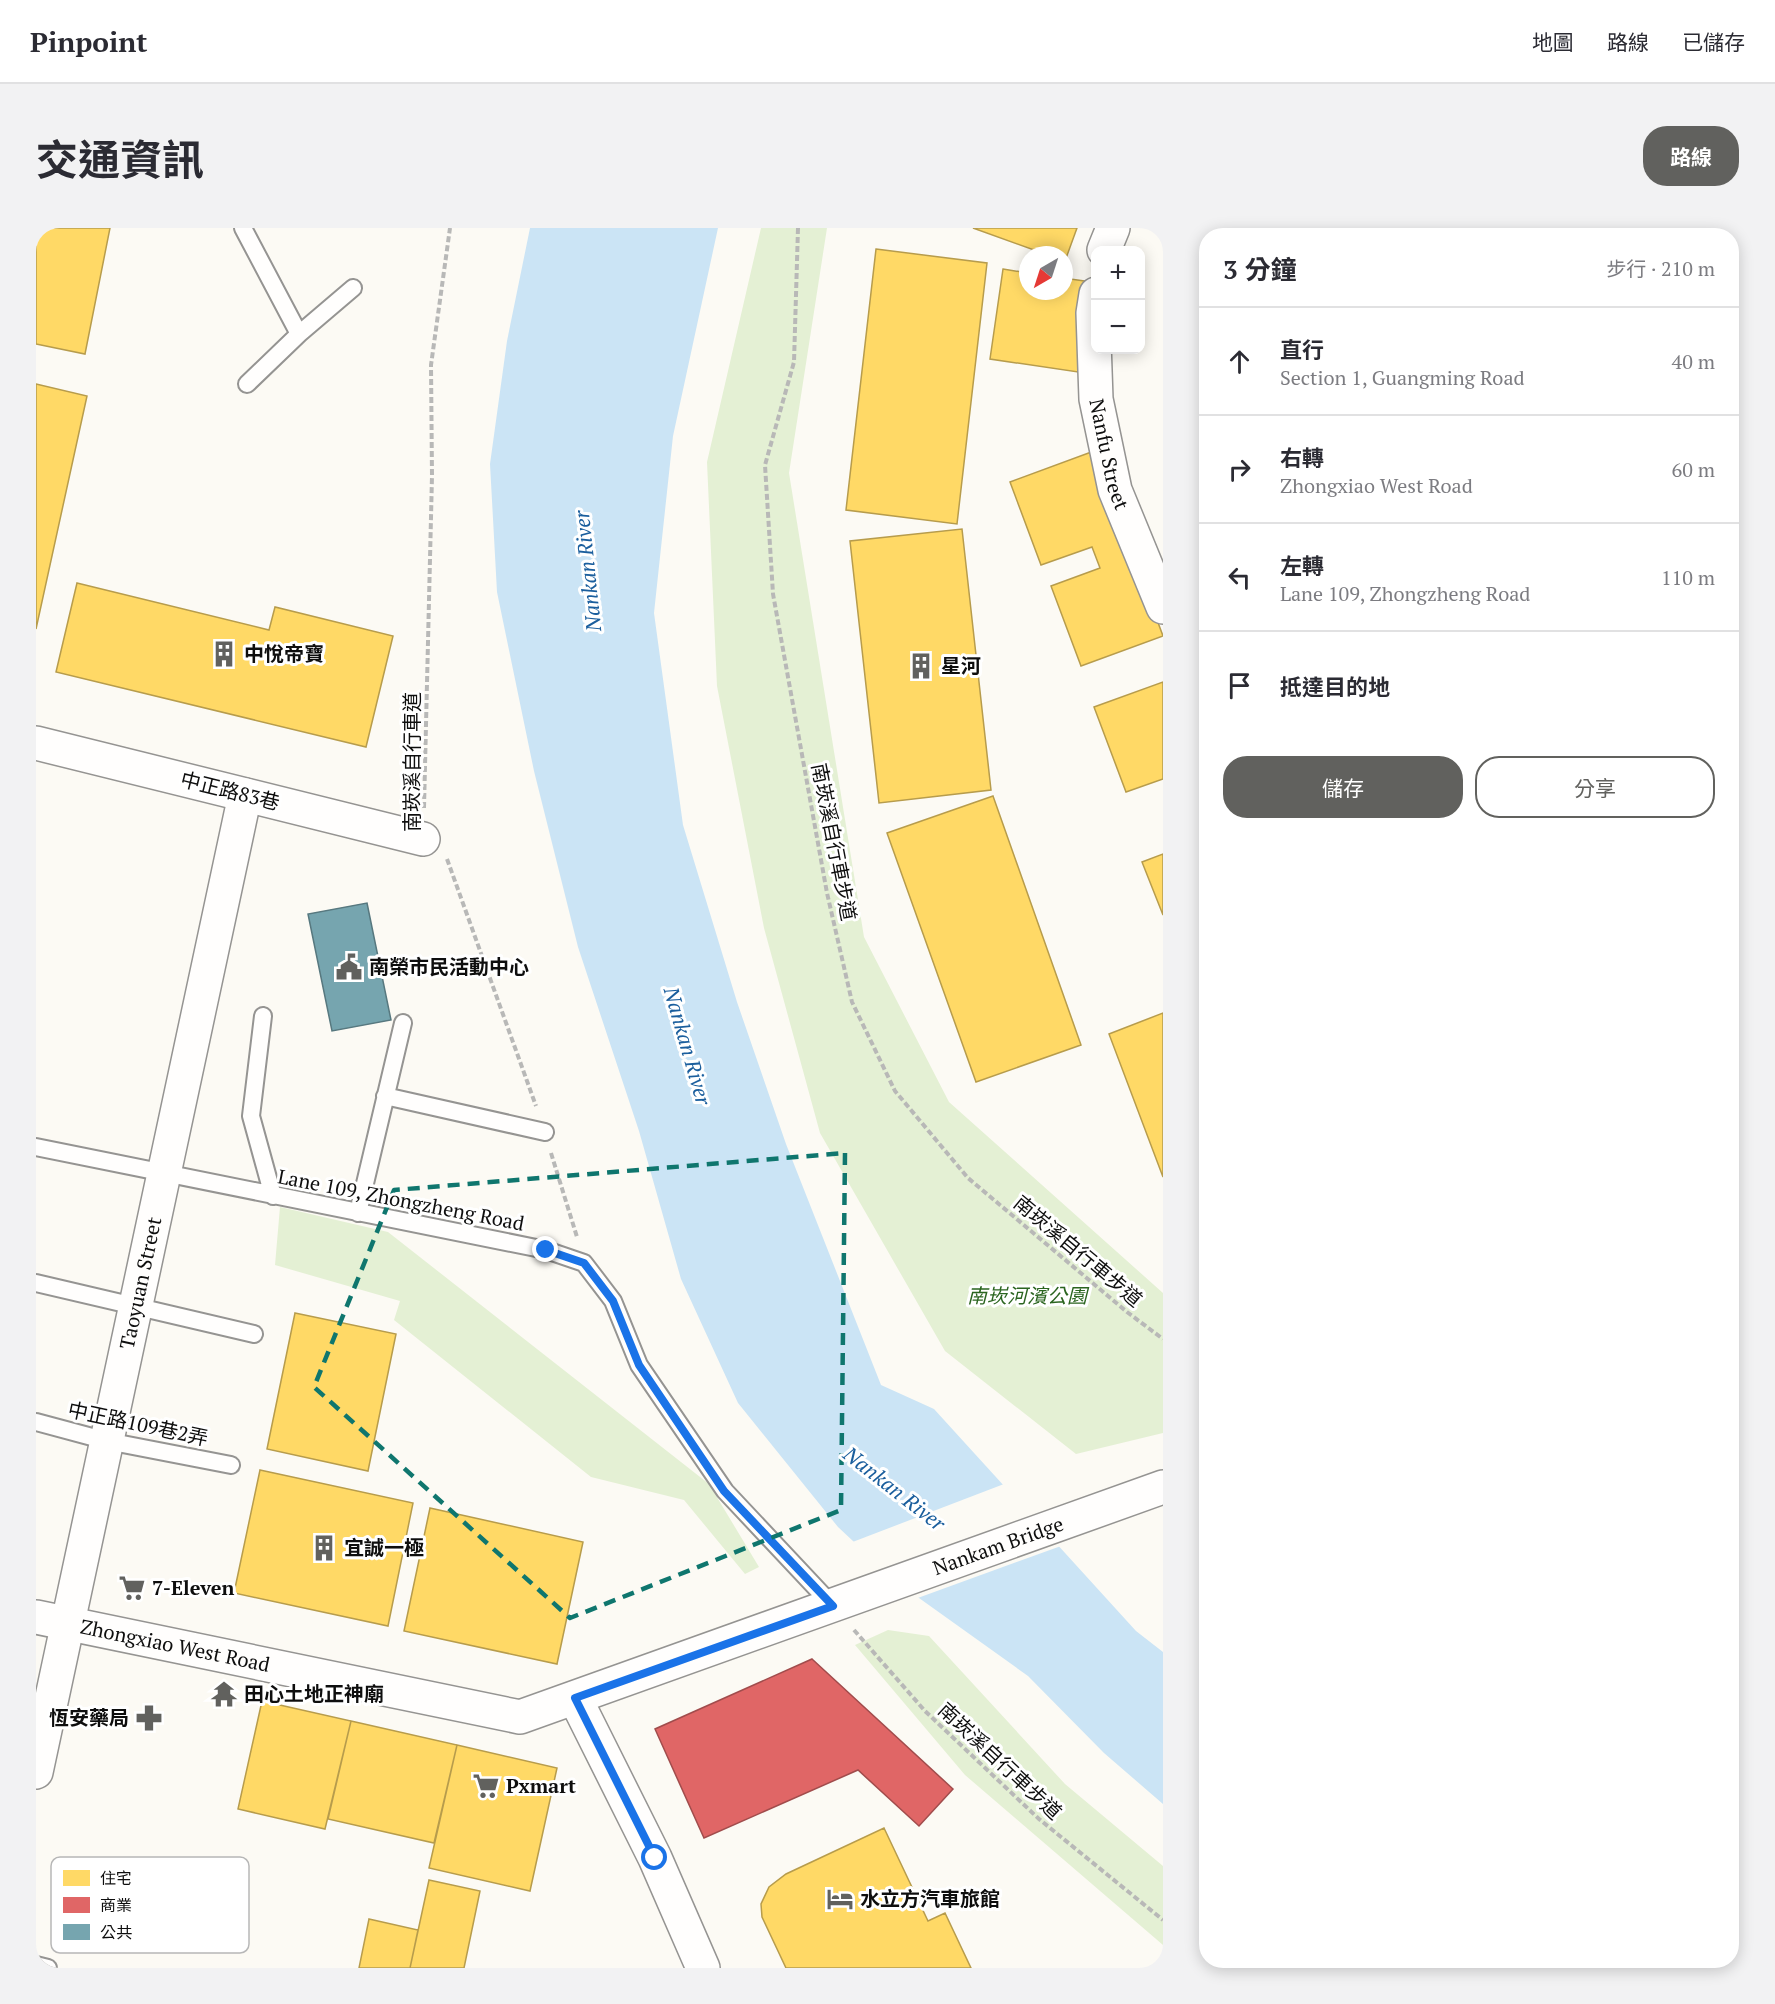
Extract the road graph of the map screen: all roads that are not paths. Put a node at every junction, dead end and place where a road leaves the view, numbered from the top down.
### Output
1 (243, 228) edge
2 (1113, 228) edge
3 (1106, 246) edge
4 (353, 288) dead end
5 (1094, 300) edge
6 (299, 334) junction
7 (248, 384) dead end
8 (1163, 607) edge
9 (36, 743) edge
10 (245, 795) junction
11 (423, 839) road end
12 (263, 1016) dead end
13 (403, 1023) dead end
14 (386, 1096) junction
15 (545, 1132) road end
16 (36, 1148) edge
17 (164, 1174) junction
18 (273, 1196) junction
19 (358, 1213) junction
20 (36, 1283) edge
21 (136, 1307) junction
22 (254, 1334) dead end
23 (36, 1422) edge
24 (107, 1441) junction
25 (231, 1465) dead end
26 (1163, 1487) edge
27 (833, 1606) junction
28 (36, 1617) edge
29 (68, 1623) junction
30 (575, 1698) junction
31 (36, 1772) edge
32 (36, 1965) edge
33 (48, 1968) edge
34 (703, 1968) edge

1 - 6 lane
2 - 3 street
4 - 6 lane
5 - 8 street, Nanfu Street
6 - 7 lane
9 - 10 street, 中正路83巷
10 - 11 street, 中正路83巷
10 - 17 street, Taoyuan Street
12 - 18 lane
13 - 14 lane
14 - 15 lane
14 - 19 lane
16 - 17 lane, Lane 109, Zhongzheng Road
17 - 18 lane, Lane 109, Zhongzheng Road
17 - 21 street, Taoyuan Street
18 - 19 lane, Lane 109, Zhongzheng Road
19 - 27 lane, Lane 109, Zhongzheng Road
20 - 21 lane
21 - 22 lane
21 - 24 street, Taoyuan Street
23 - 24 lane, 中正路109巷2弄
24 - 25 lane, 中正路109巷2弄
24 - 29 street, Taoyuan Street
26 - 27 street, Nankam Bridge
27 - 30 street, Zhongxiao West Road
28 - 29 street, Zhongxiao West Road
29 - 30 street, Zhongxiao West Road
29 - 31 street, Taoyuan Street
30 - 34 street
32 - 33 lane

